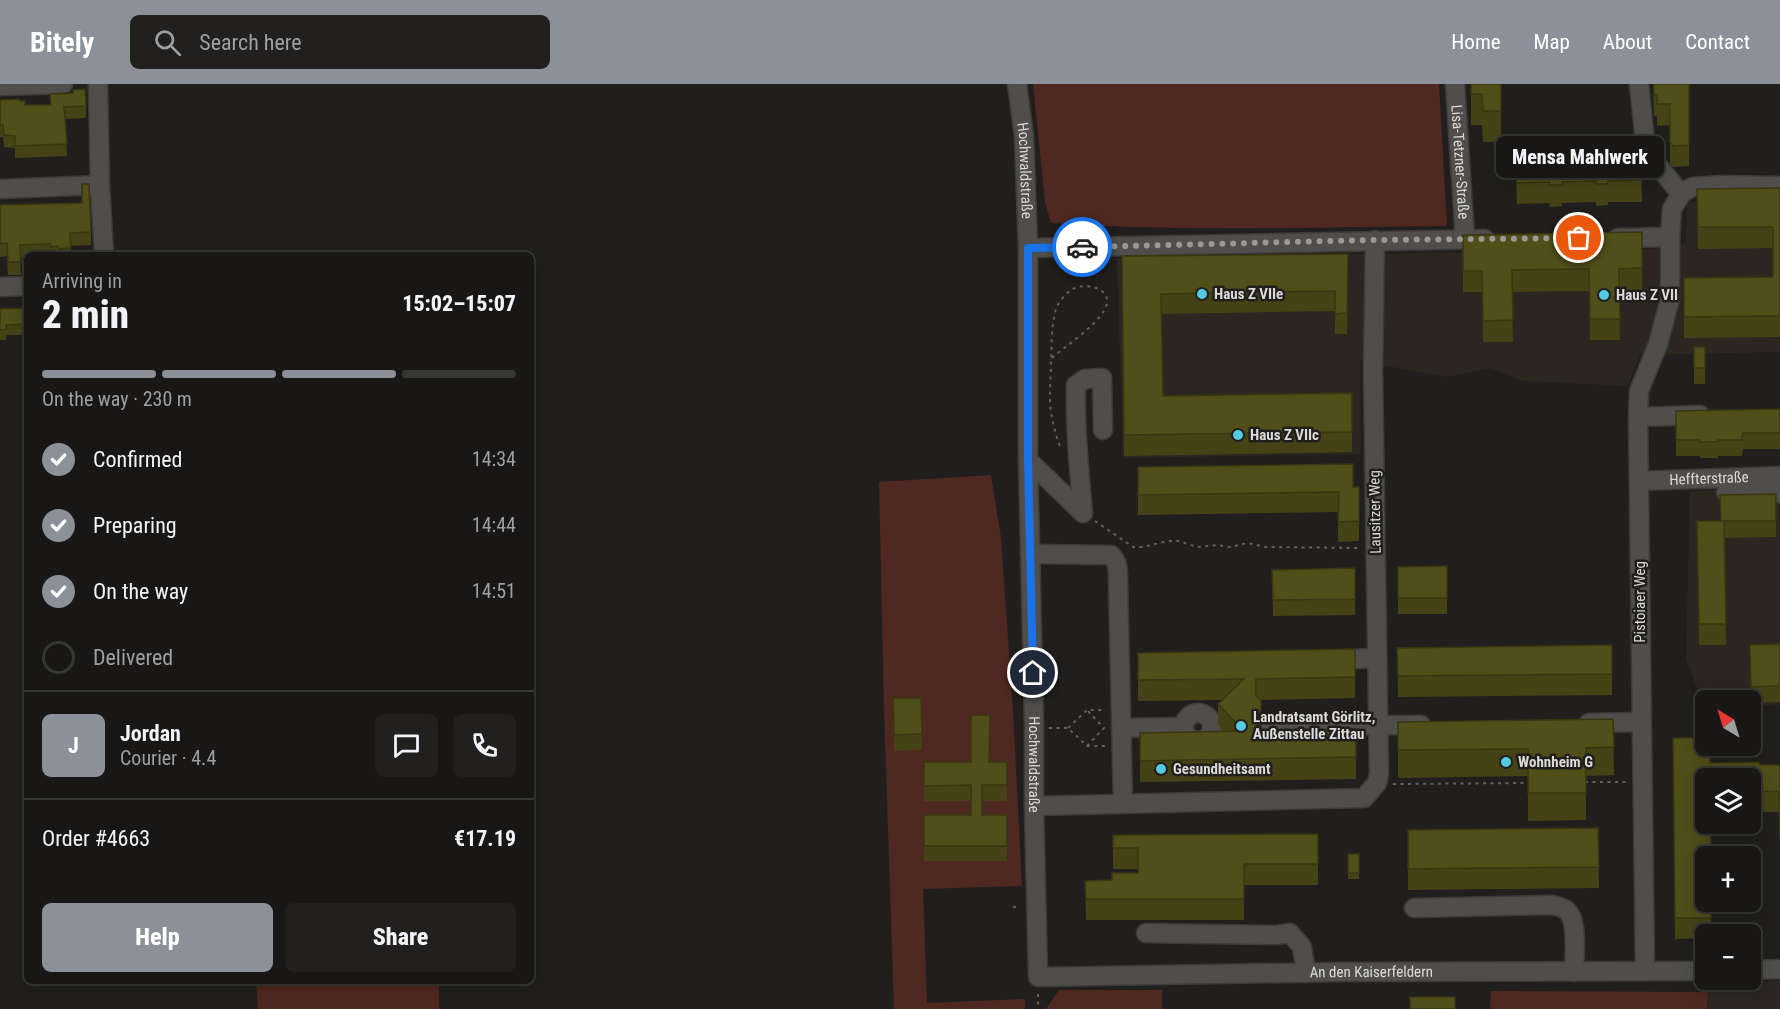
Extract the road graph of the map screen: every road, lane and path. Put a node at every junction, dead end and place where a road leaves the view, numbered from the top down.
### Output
1 (63, 84) edge
2 (98, 84) edge
3 (1017, 84) edge
4 (1455, 84) edge
5 (1639, 84) edge
6 (0, 86) edge
7 (100, 185) junction
8 (1780, 186) edge
9 (0, 189) edge
10 (1681, 194) junction
11 (1670, 237) junction
12 (1601, 238) edge
13 (1499, 239) edge
14 (1375, 240) junction
15 (1465, 240) junction
16 (1028, 248) junction
17 (104, 252) edge
18 (24, 286) edge
19 (0, 287) edge
20 (1052, 358) junction
21 (1721, 415) edge
22 (1638, 417) junction
23 (1103, 430) dead end
24 (1062, 453) dead end
25 (1028, 460) junction
26 (1780, 476) edge
27 (1640, 481) junction
28 (1726, 492) edge
29 (1780, 493) edge
30 (1083, 513) junction
31 (1375, 548) junction
32 (1030, 554) junction
33 (1377, 658) junction
34 (1315, 660) edge
35 (1087, 710) junction
36 (1121, 710) junction
37 (1641, 722) junction
38 (1569, 723) edge
39 (1437, 724) edge
40 (1378, 725) junction
41 (1271, 726) dead end
42 (1184, 727) dead end
43 (1034, 728) junction
44 (1068, 728) junction
45 (1122, 737) junction
46 (1087, 746) junction
47 (1378, 779) junction
48 (1575, 782) edge
49 (1611, 782) dead end
50 (1527, 783) edge
51 (1123, 803) junction
52 (1034, 806) junction
53 (1414, 908) dead end
54 (1146, 933) dead end
55 (1780, 969) edge
56 (1695, 970) edge
57 (1761, 970) edge
58 (1574, 972) junction
59 (1645, 972) junction
60 (1306, 973) junction
61 (1038, 977) joint

1 - 6 street
2 - 7 street
3 - 16 street, Hochwaldstraße
4 - 15 street, Lisa-Tetzner-Straße
5 - 10 street
7 - 9 street
7 - 17 street
8 - 10 street
10 - 11 street, Pistoiaer Weg
11 - 12 street
11 - 22 street, Pistoiaer Weg
13 - 15 street
14 - 15 street
14 - 16 street
14 - 31 street, Lausitzer Weg
16 - 25 street, Hochwaldstraße
18 - 19 street
20 - 20 path
20 - 24 path
21 - 22 street
22 - 27 street, Pistoiaer Weg
23 - 30 street
25 - 30 street
25 - 32 street, Hochwaldstraße
26 - 27 street, Heffterstraße
27 - 37 street, Pistoiaer Weg
28 - 29 street
30 - 31 path
31 - 33 street, Lausitzer Weg
32 - 36 street
32 - 43 street, Hochwaldstraße
33 - 34 street
33 - 40 street, Lausitzer Weg
35 - 36 path
35 - 44 path
35 - 46 path
36 - 45 street
37 - 38 street
37 - 59 street, Pistoiaer Weg
39 - 40 street
40 - 41 street
40 - 47 street, Lausitzer Weg
42 - 45 street
43 - 44 path
43 - 52 street, Hochwaldstraße
44 - 46 path
45 - 46 path
45 - 51 street
47 - 50 path
47 - 51 street
48 - 49 path
51 - 52 street
52 - 61 street, Hochwaldstraße
53 - 58 street
54 - 60 street
55 - 57 street
56 - 59 street, An den Kaiserfeldern
58 - 59 street, An den Kaiserfeldern
58 - 60 street, An den Kaiserfeldern
60 - 61 street, An den Kaiserfeldern

